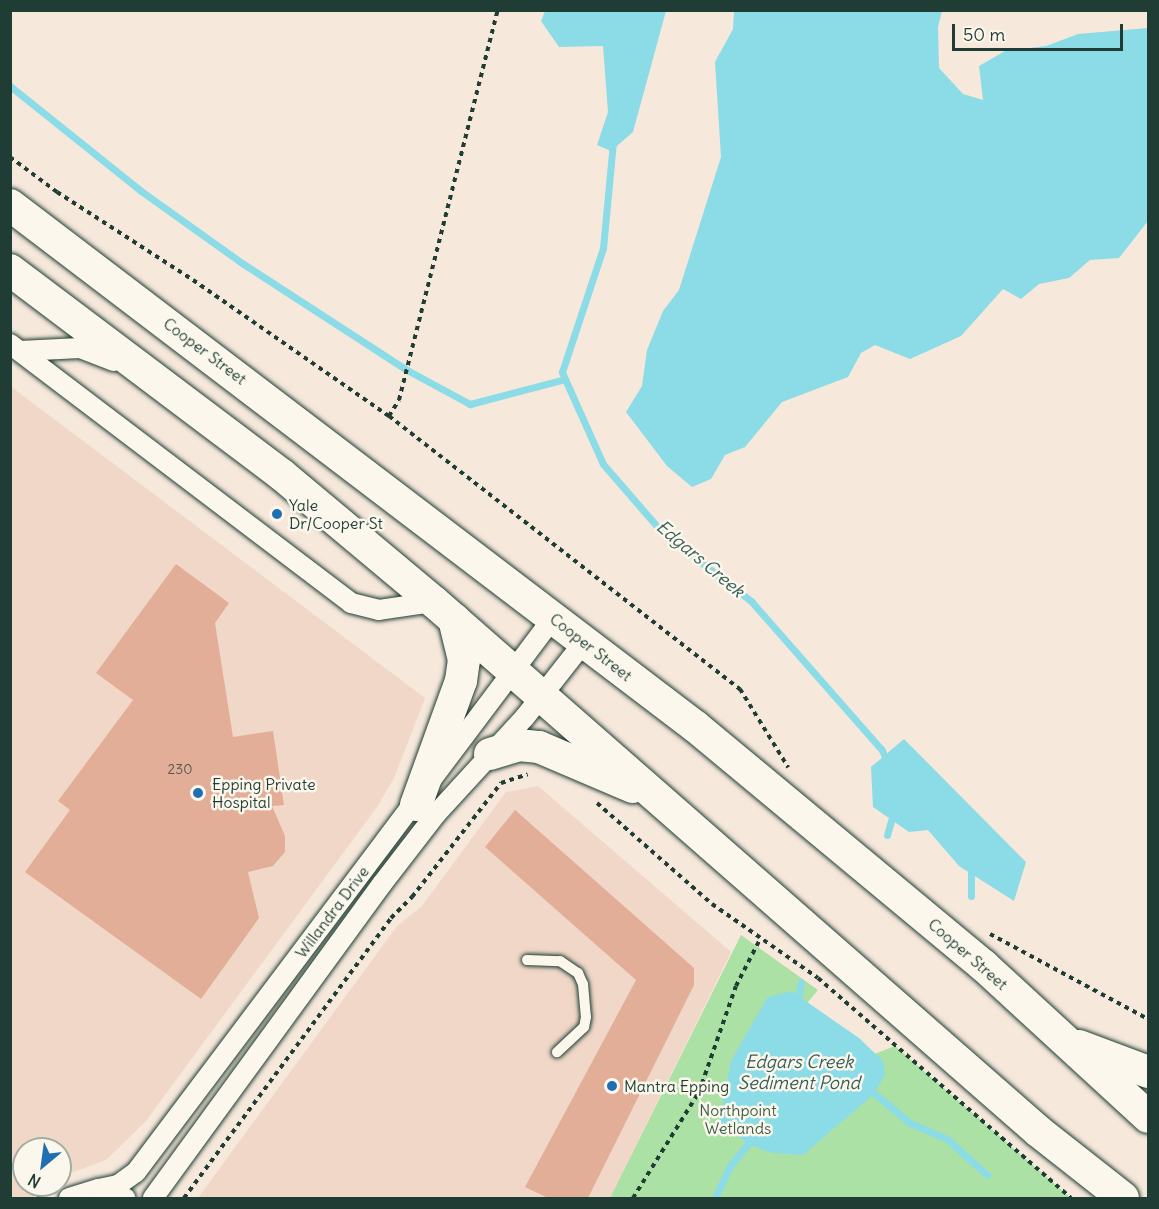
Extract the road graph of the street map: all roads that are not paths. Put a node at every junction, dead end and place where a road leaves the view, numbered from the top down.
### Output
1 (10, 205) edge
2 (10, 270) edge
3 (15, 347) edge
4 (249, 451) junction
5 (444, 611) junction
6 (553, 618) junction
7 (584, 642) junction
8 (513, 671) junction
9 (543, 695) junction
10 (490, 754) junction
11 (666, 802) junction
12 (416, 805) junction
13 (527, 960) dead end
14 (1061, 1040) junction
15 (557, 1052) dead end
16 (1149, 1072) edge
17 (1149, 1117) edge
18 (99, 1190) junction
19 (1109, 1192) edge
20 (69, 1198) edge
21 (125, 1198) edge
22 (153, 1198) edge

1 - 6 main road, Cooper Street
2 - 4 main road
3 - 4 street
3 - 5 street
4 - 5 main road
5 - 8 main road
5 - 12 main road
6 - 7 main road, Cooper Street
6 - 8 street, Willandra Drive
7 - 9 street, Willandra Drive
7 - 14 main road, Cooper Street
8 - 9 main road
8 - 12 street, Willandra Drive
9 - 10 street, Willandra Drive
9 - 11 main road
10 - 11 main road
10 - 22 street, Willandra Drive
11 - 19 main road
12 - 18 street, Willandra Drive
13 - 15 lane
14 - 16 main road
14 - 17 main road, Cooper Street
18 - 20 street, Willandra Drive
18 - 21 street

